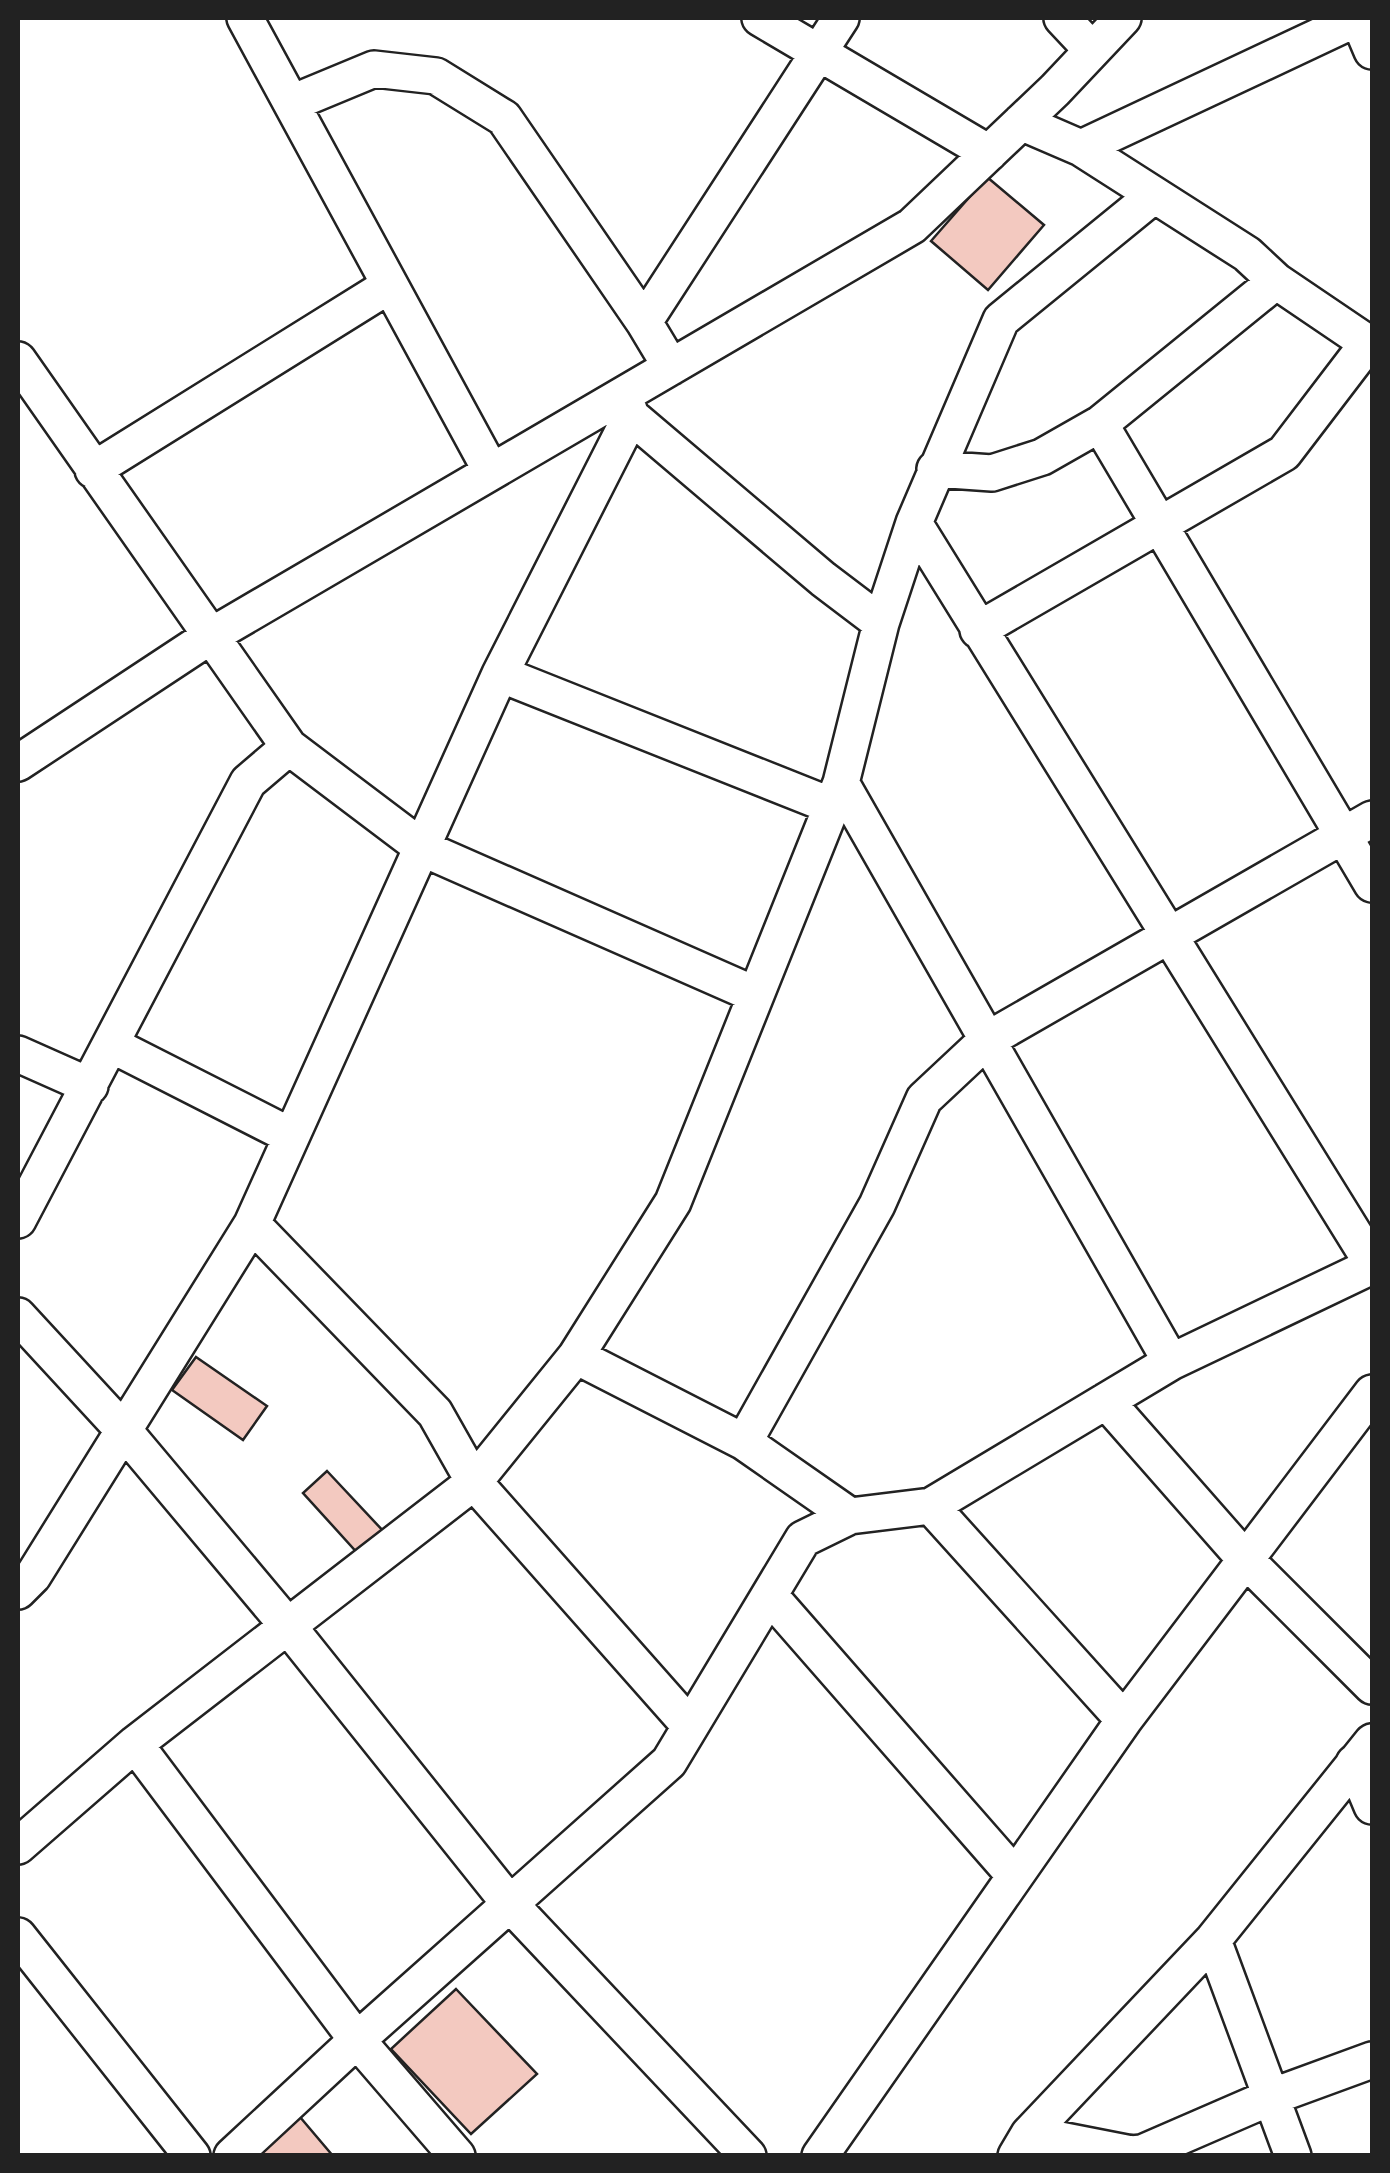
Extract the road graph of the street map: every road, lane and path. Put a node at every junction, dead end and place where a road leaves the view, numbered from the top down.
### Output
1 (244, 18) edge
2 (760, 18) edge
3 (840, 18) edge
4 (1062, 18) edge
5 (1123, 18) edge
6 (1358, 18) edge
7 (1092, 50) junction
8 (1372, 51) edge
9 (818, 52) junction
10 (292, 104) junction
11 (1021, 122) junction
12 (1080, 148) junction
13 (989, 153) junction
14 (1152, 196) junction
15 (1276, 281) junction
16 (390, 285) junction
17 (644, 322) junction
18 (1370, 345) edge
19 (18, 360) edge
20 (671, 366) junction
21 (628, 405) junction
22 (1100, 424) junction
23 (935, 469) junction
24 (93, 470) junction
25 (492, 470) junction
26 (914, 523) junction
27 (1160, 526) junction
28 (881, 623) junction
29 (978, 630) junction
30 (209, 637) junction
31 (500, 674) junction
32 (289, 747) junction
33 (18, 763) edge
34 (836, 794) junction
35 (1358, 828) edge
36 (424, 848) junction
37 (1372, 884) edge
38 (1170, 937) junction
39 (756, 995) junction
40 (987, 1040) junction
41 (112, 1045) junction
42 (18, 1054) edge
43 (90, 1086) junction
44 (292, 1136) junction
45 (18, 1220) edge
46 (252, 1224) junction
47 (1372, 1264) edge
48 (18, 1316) edge
49 (576, 1356) junction
50 (1172, 1362) junction
51 (1372, 1393) edge
52 (1106, 1400) junction
53 (125, 1432) junction
54 (744, 1442) junction
55 (474, 1482) junction
56 (931, 1506) junction
57 (850, 1516) junction
58 (1244, 1560) junction
59 (23, 1576) edge
60 (770, 1596) junction
61 (287, 1626) junction
62 (1372, 1686) edge
63 (1124, 1720) junction
64 (690, 1726) junction
65 (135, 1744) junction
66 (1363, 1753) edge
67 (1372, 1806) edge
68 (18, 1846) edge
69 (1015, 1876) junction
70 (510, 1904) junction
71 (18, 1936) edge
72 (1213, 1940) junction
73 (357, 2040) junction
74 (1372, 2060) edge
75 (1271, 2097) junction
76 (1022, 2145) edge
77 (192, 2156) edge
78 (232, 2156) edge
79 (457, 2156) edge
80 (748, 2156) edge
81 (820, 2156) edge
82 (1293, 2156) edge

1 - 10 street
2 - 9 street
3 - 9 street
4 - 7 street
5 - 7 street
6 - 8 street
6 - 12 street
7 - 11 street
9 - 13 street
9 - 17 street
10 - 16 street
10 - 17 street
11 - 12 street
11 - 13 street
12 - 14 street
13 - 20 street
14 - 15 street
14 - 23 street
15 - 18 street
15 - 22 street
16 - 24 street
16 - 25 street
17 - 20 street
18 - 27 street
19 - 24 street
20 - 21 street
21 - 25 street
21 - 28 street
21 - 31 street
22 - 23 street
22 - 27 street
23 - 26 street
24 - 30 street
25 - 30 street
26 - 28 street
26 - 29 street
27 - 29 street
27 - 35 street
28 - 34 street
29 - 38 street
30 - 32 street
30 - 33 street
31 - 34 street
31 - 36 street
32 - 36 street
32 - 41 street
34 - 39 street
34 - 40 street
35 - 37 street
35 - 38 street
36 - 39 street
36 - 44 street
38 - 40 street
38 - 47 street
39 - 49 street
40 - 50 street
40 - 54 street
41 - 43 street
41 - 44 street
42 - 43 street
43 - 45 street
44 - 46 street
46 - 53 street
46 - 55 street
47 - 50 street
48 - 53 street
49 - 54 street
49 - 55 street
50 - 52 street
51 - 58 street
52 - 56 street
52 - 58 street
53 - 59 street
53 - 61 street
54 - 57 street
55 - 61 street
55 - 64 street
56 - 57 street
56 - 63 street
57 - 60 street
58 - 62 street
58 - 63 street
60 - 64 street
60 - 69 street
61 - 65 street
61 - 70 street
63 - 69 street
64 - 70 street
65 - 68 street
65 - 73 street
66 - 67 street
66 - 72 street
69 - 81 street
70 - 73 street
70 - 80 street
71 - 77 street
72 - 75 street
72 - 76 street
73 - 78 street
73 - 79 street
74 - 75 street
75 - 76 street
75 - 82 street

